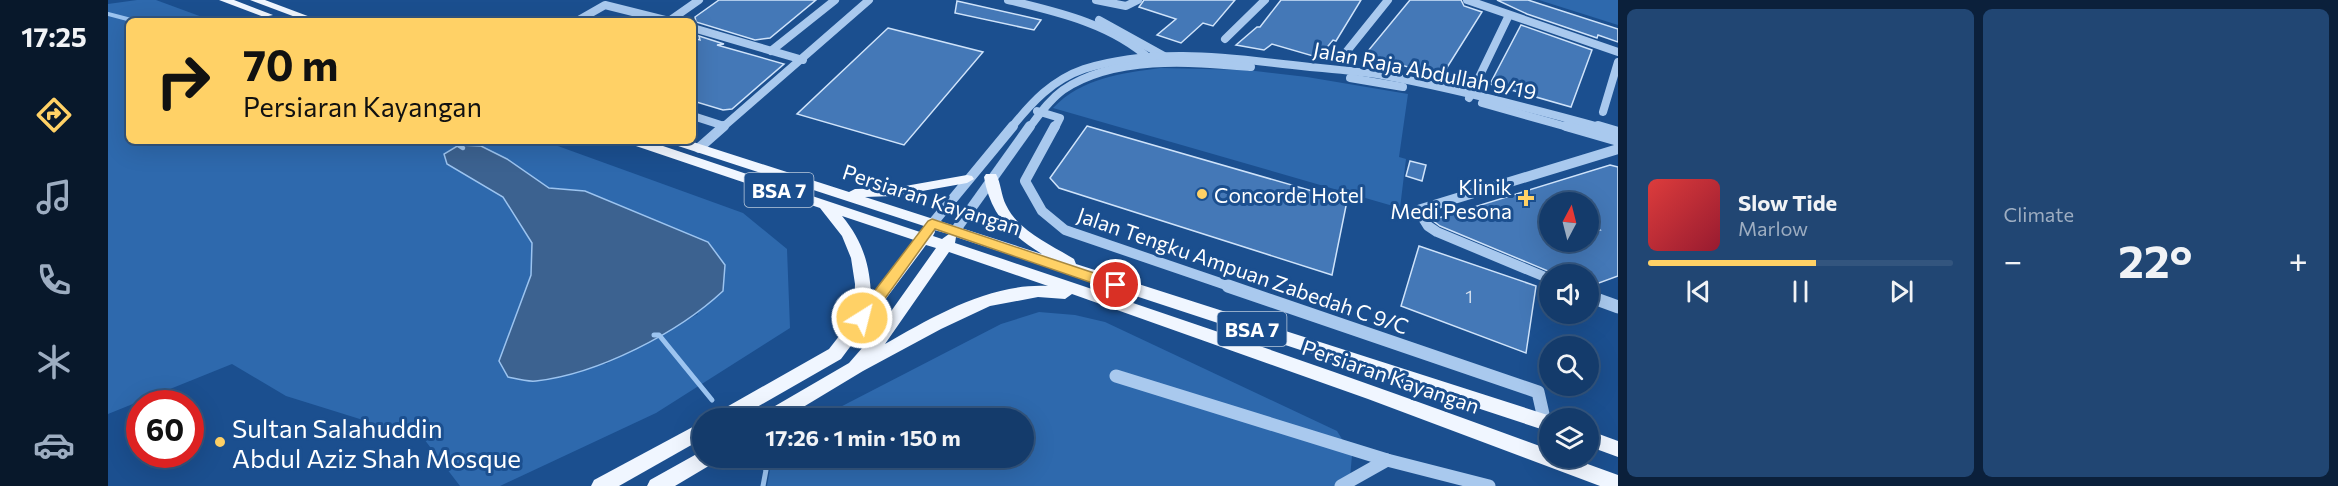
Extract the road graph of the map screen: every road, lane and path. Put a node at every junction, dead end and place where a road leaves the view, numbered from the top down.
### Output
1 (224, 0) edge
2 (255, 0) edge
3 (699, 0) edge
4 (835, 0) edge
5 (869, 0) edge
6 (1008, 0) edge
7 (1033, 0) edge
8 (1096, 0) edge
9 (1138, 0) edge
10 (1264, 0) edge
11 (1388, 0) edge
12 (1467, 0) edge
13 (1509, 15) junction
14 (276, 18) edge
15 (307, 18) edge
16 (582, 18) edge
17 (657, 18) edge
18 (673, 18) edge
19 (696, 29) edge
20 (1225, 39) dead end
21 (771, 51) junction
22 (1347, 51) dead end
23 (1618, 52) edge
24 (1165, 56) junction
25 (1149, 57) junction
26 (803, 60) junction
27 (1618, 62) edge
28 (1172, 64) junction
29 (1155, 66) junction
30 (1471, 92) junction
31 (1028, 108) junction
32 (1041, 112) junction
33 (1603, 112) dead end
34 (696, 117) edge
35 (724, 126) junction
36 (1618, 132) edge
37 (1618, 141) edge
38 (644, 144) edge
39 (686, 144) edge
40 (699, 148) junction
41 (1615, 152) edge
42 (991, 177) junction
43 (967, 179) junction
44 (837, 193) junction
45 (826, 206) junction
46 (932, 224) junction
47 (924, 238) junction
48 (950, 239) junction
49 (1539, 274) edge
50 (1093, 278) junction
51 (1101, 299) junction
52 (1599, 300) edge
53 (1618, 307) edge
54 (862, 318) junction
55 (855, 368) junction
56 (1116, 376) dead end
57 (740, 408) edge
58 (787, 408) edge
59 (1542, 408) edge
60 (1539, 421) edge
61 (692, 436) edge
62 (1599, 442) edge
63 (1618, 449) edge
64 (1386, 460) junction
65 (692, 466) edge
66 (1467, 483) edge
67 (1618, 484) edge
68 (601, 486) edge
69 (657, 486) edge
70 (1341, 486) edge
71 (1489, 486) edge

1 - 14 main road
2 - 15 main road
3 - 18 street
4 - 21 street
5 - 26 street
6 - 25 street
7 - 24 street
8 - 9 street
10 - 20 street
11 - 22 street
12 - 13 street
13 - 23 street
13 - 30 street
16 - 17 street
19 - 21 street
21 - 26 street
24 - 25 street, Jalan Raja Abdullah 9/19
24 - 28 street
24 - 30 street, Jalan Raja Abdullah 9/19
25 - 29 street
25 - 31 street, Jalan Raja Abdullah 9/19
26 - 35 street
27 - 33 street
28 - 29 street, Jalan Raja Abdullah 9/19
28 - 30 street, Jalan Raja Abdullah 9/19
29 - 32 street, Jalan Raja Abdullah 9/19
30 - 36 street, Jalan Raja Abdullah 9/19
30 - 37 street, Jalan Raja Abdullah 9/19
31 - 32 street, Jalan Tengku Ampuan Zabedah C 9/C
31 - 43 street, Jalan Raja Abdullah 9/19
32 - 42 street, Jalan Raja Abdullah 9/19
32 - 59 street, Jalan Tengku Ampuan Zabedah C 9/C
34 - 35 street
35 - 40 street
38 - 45 main road, Persiaran Kayangan / BSA 7
39 - 40 main road, Persiaran Kayangan / BSA 7
40 - 44 main road, Persiaran Kayangan / BSA 7
41 - 49 street
42 - 48 street, Jalan Raja Abdullah 9/19
42 - 50 main road
43 - 44 main road
43 - 46 street, Jalan Raja Abdullah 9/19
44 - 46 main road, Persiaran Kayangan / BSA 7
45 - 47 main road, Persiaran Kayangan / BSA 7
45 - 54 main road
46 - 47 main road
46 - 48 main road, Persiaran Kayangan / BSA 7
47 - 48 main road, Persiaran Kayangan / BSA 7
47 - 54 main road
48 - 50 main road, Persiaran Kayangan / BSA 7
48 - 51 main road, Persiaran Kayangan / BSA 7
48 - 55 main road
50 - 60 main road, Persiaran Kayangan / BSA 7
51 - 55 main road
51 - 67 main road, Persiaran Kayangan / BSA 7
52 - 53 street
54 - 57 main road
55 - 58 main road
56 - 64 street
61 - 68 main road
62 - 63 main road
64 - 66 street
64 - 70 street
65 - 69 main road
66 - 71 street

